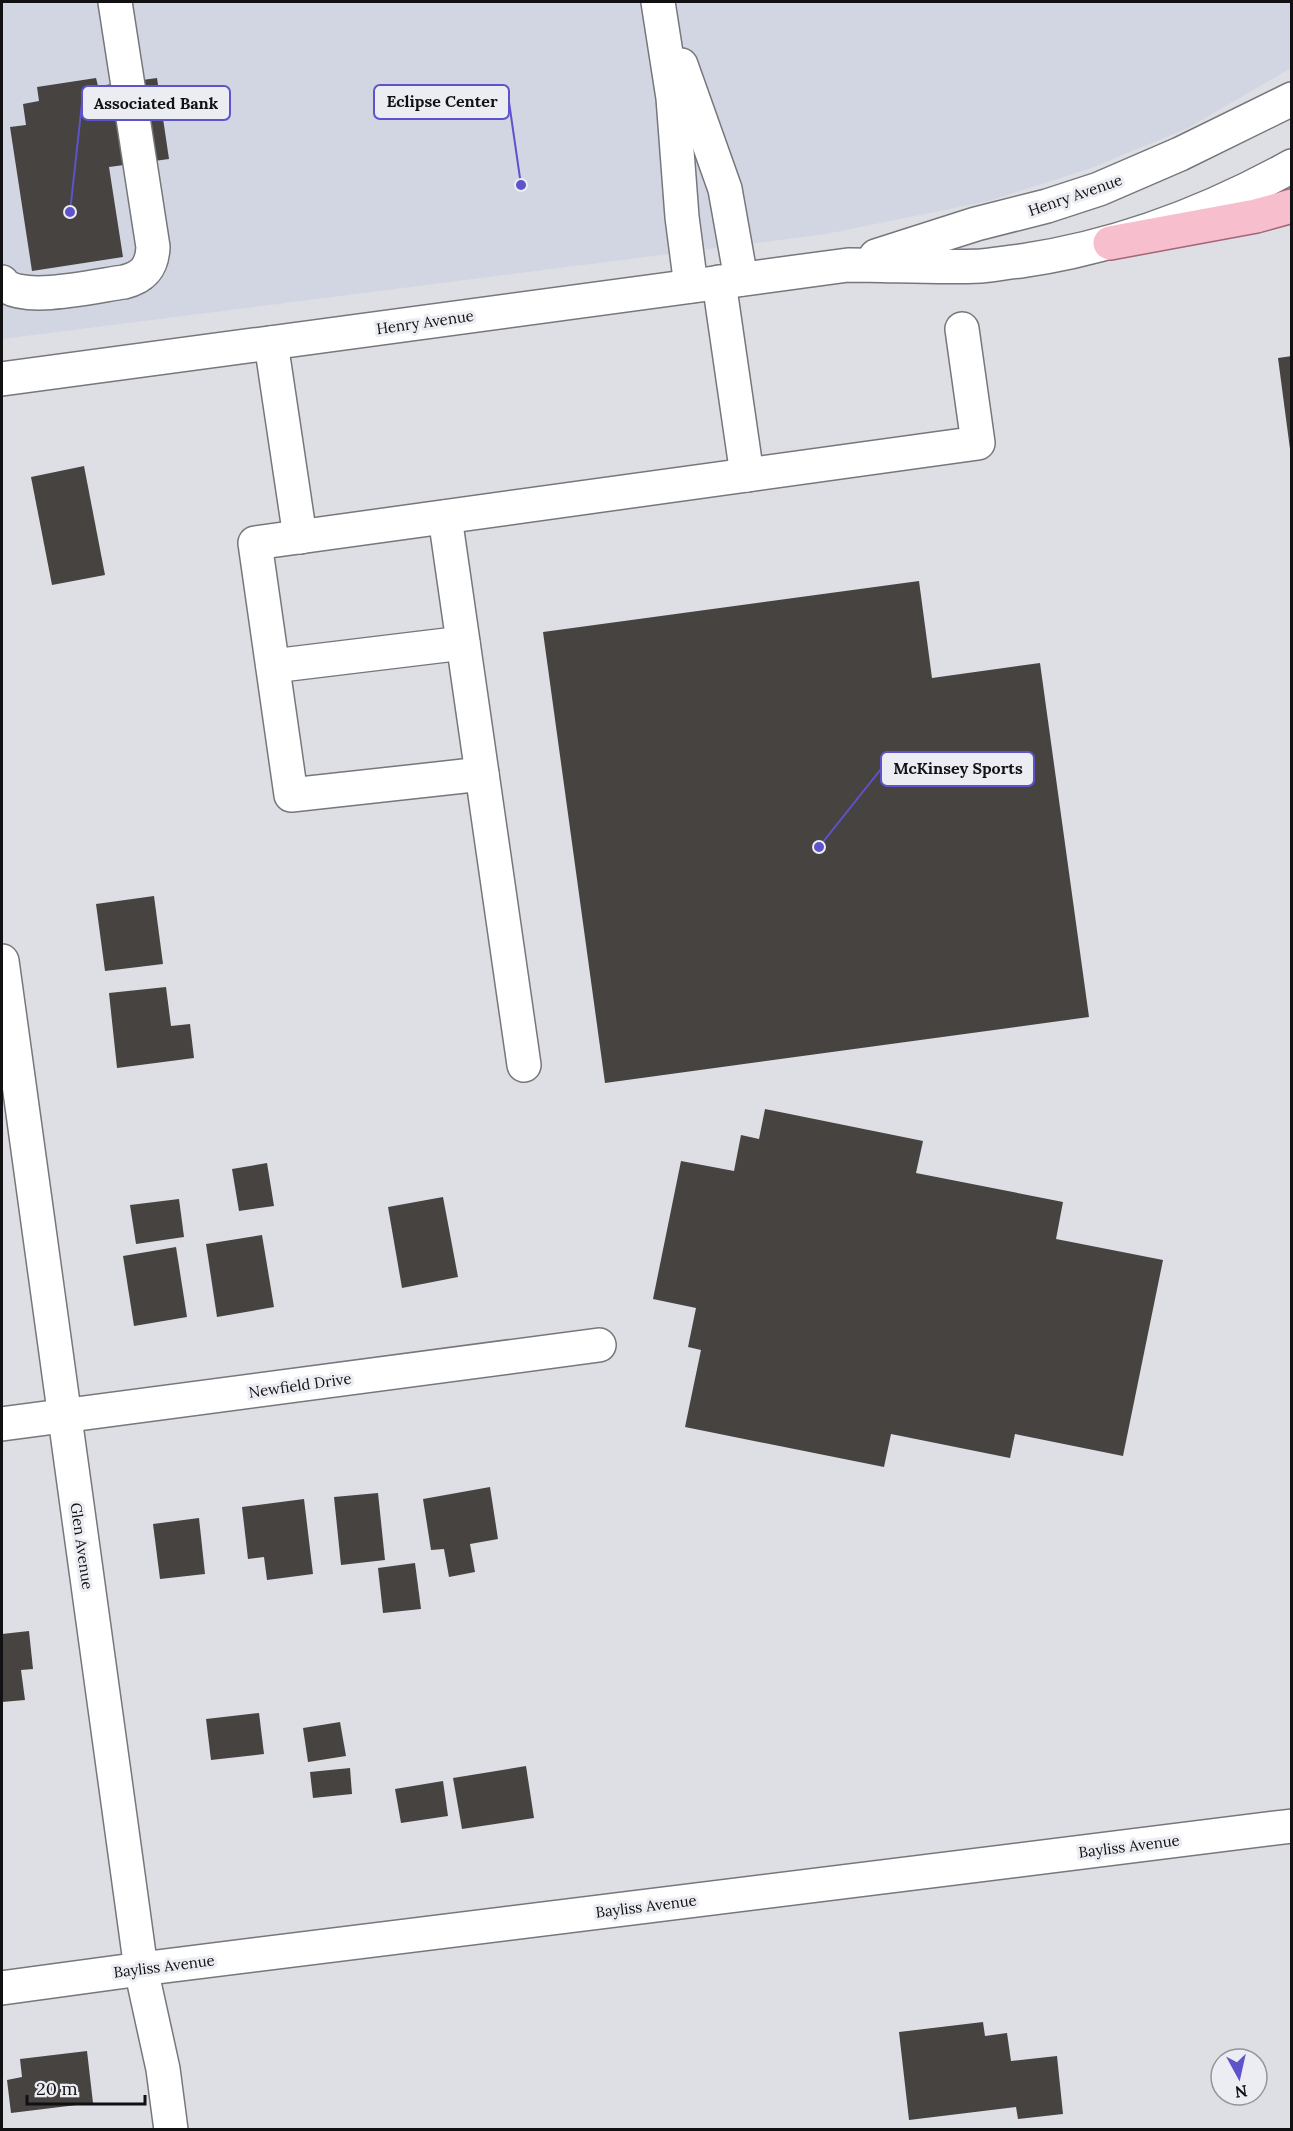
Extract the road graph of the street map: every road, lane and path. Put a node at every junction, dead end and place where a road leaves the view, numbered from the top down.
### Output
1 (115, 2) edge
2 (659, 6) edge
3 (1292, 99) edge
4 (1292, 166) edge
5 (1292, 206) edge
6 (1110, 243) junction
7 (848, 265) junction
8 (2, 282) edge
9 (717, 282) junction
10 (962, 329) dead end
11 (271, 343) junction
12 (2, 378) edge
13 (747, 475) junction
14 (445, 517) junction
15 (300, 537) junction
16 (464, 643) junction
17 (273, 666) junction
18 (482, 774) junction
19 (2, 961) edge
20 (524, 1065) dead end
21 (599, 1345) dead end
22 (64, 1416) junction
23 (2, 1424) edge
24 (1292, 1826) edge
25 (141, 1969) junction
26 (2, 1988) edge
27 (171, 2130) edge

1 - 8 street
2 - 9 street
2 - 9 street
3 - 7 street, Henry Avenue
4 - 6 street, Henry Avenue
5 - 6 main road
6 - 7 street, Henry Avenue
7 - 9 street, Henry Avenue
9 - 11 street, Henry Avenue
9 - 13 street
10 - 13 street
11 - 12 street, Henry Avenue
11 - 15 street
13 - 14 street
14 - 15 street
14 - 16 street
15 - 17 street
16 - 17 street
16 - 18 street
17 - 18 street
18 - 20 street
19 - 22 street, Glen Avenue
21 - 22 street, Newfield Drive
22 - 23 street, Newfield Drive
22 - 25 street, Glen Avenue
24 - 25 street, Bayliss Avenue
25 - 26 street, Bayliss Avenue
25 - 27 street, Glen Avenue

